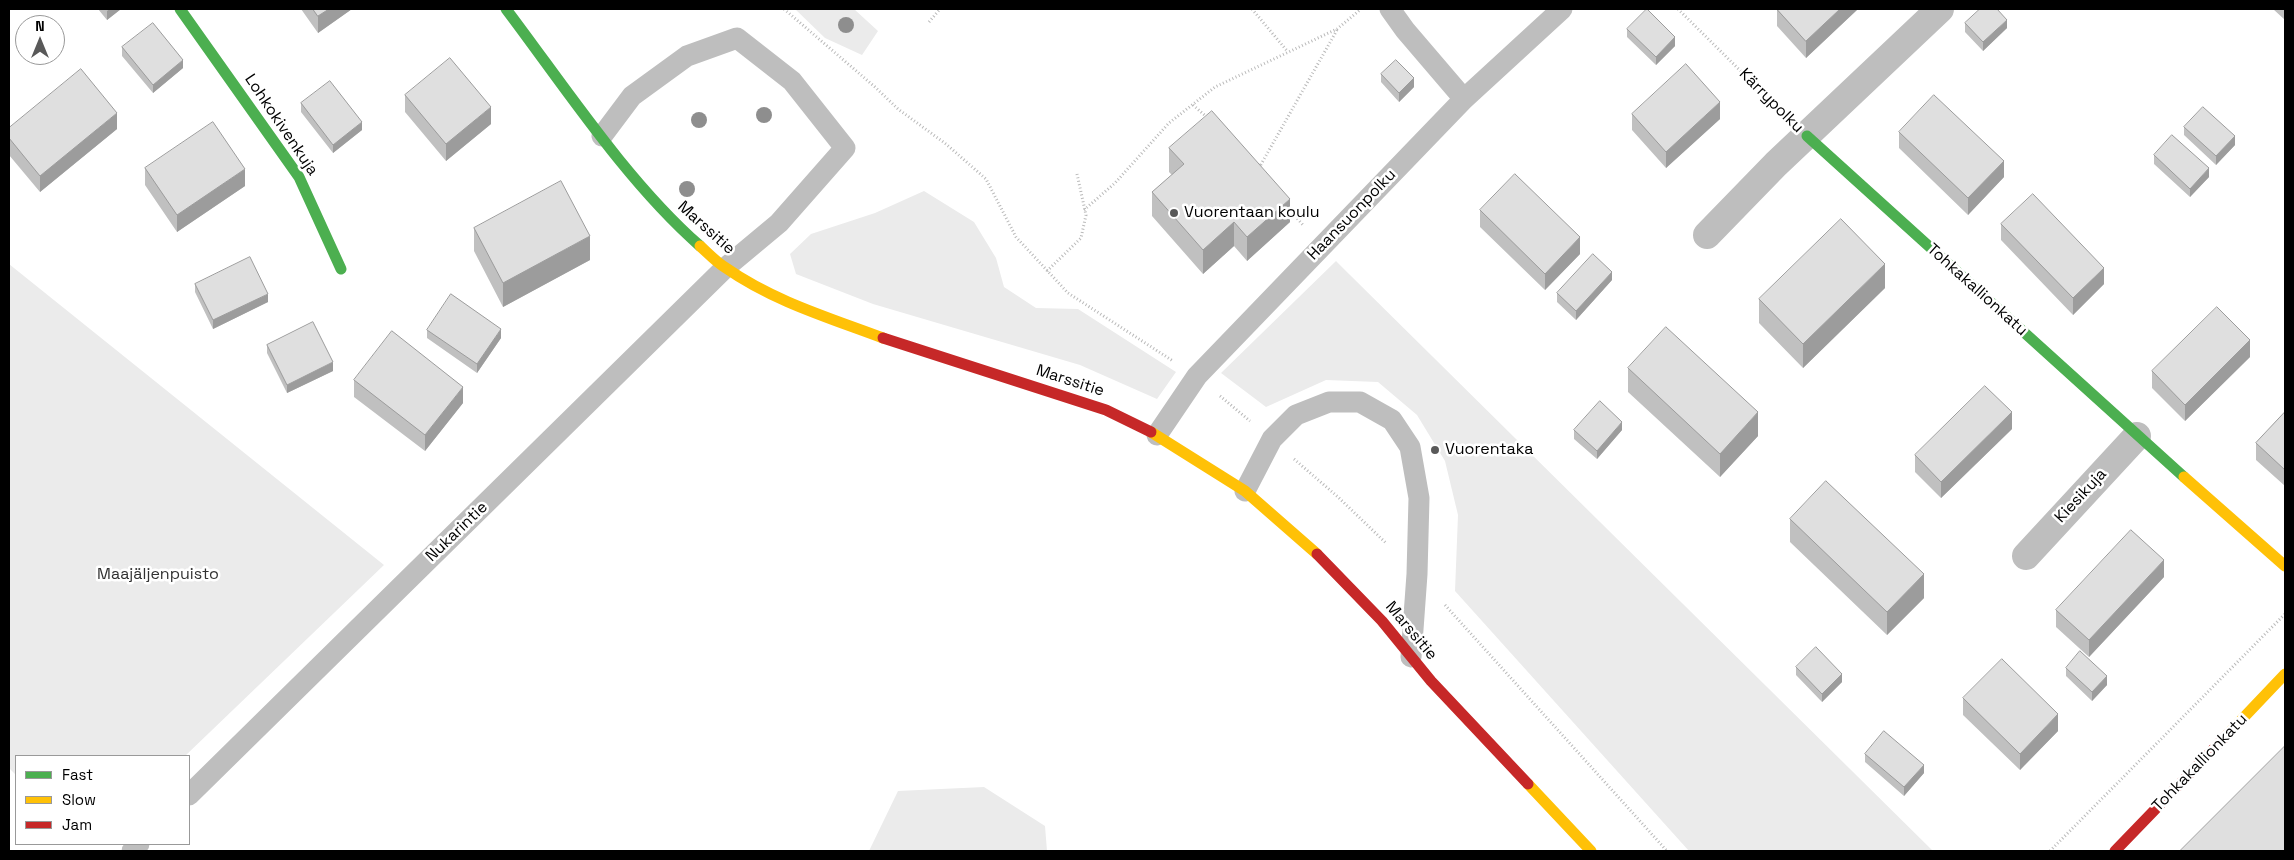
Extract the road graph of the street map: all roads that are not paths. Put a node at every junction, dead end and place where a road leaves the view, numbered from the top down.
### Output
1 (180, 9) edge
2 (506, 9) edge
3 (1390, 9) edge
4 (1562, 9) edge
5 (1940, 9) edge
6 (1464, 99) junction
7 (602, 136) junction
8 (1807, 136) junction
9 (1707, 235) dead end
10 (725, 268) junction
11 (340, 269) dead end
12 (1157, 435) junction
13 (2136, 436) junction
14 (1245, 491) junction
15 (2026, 556) dead end
16 (2285, 566) edge
17 (1411, 656) junction
18 (2285, 674) edge
19 (190, 794) edge
20 (1591, 851) edge
21 (2115, 851) edge

1 - 11 main road, Lohkokivenkuja
2 - 7 main road, Marssitie
3 - 6 lane
4 - 6 lane, Haansuonpolku
5 - 8 street
6 - 12 lane, Haansuonpolku
7 - 10 main road, Marssitie
7 - 10 lane, Nukarintie
8 - 9 street, Kärrypolku
8 - 13 main road, Tohkakallionkatu
10 - 12 main road, Marssitie
10 - 19 lane, Nukarintie
12 - 14 main road, Marssitie
13 - 15 street, Kiesikuja
13 - 16 main road, Tohkakallionkatu
14 - 17 main road, Marssitie
14 - 17 lane
17 - 20 main road, Marssitie
18 - 21 main road, Tohkakallionkatu

